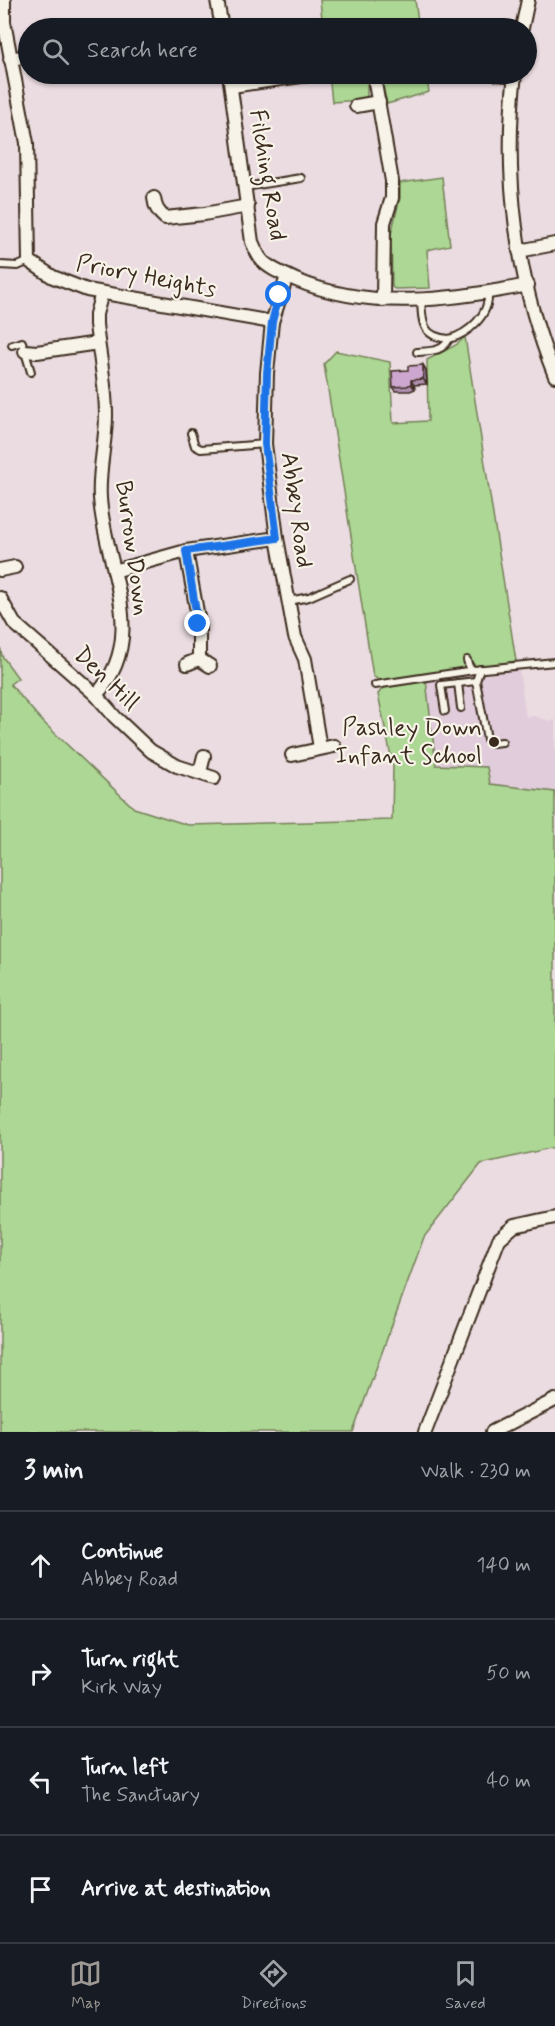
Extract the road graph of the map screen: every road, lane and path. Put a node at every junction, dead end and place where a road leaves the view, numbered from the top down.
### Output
1 (4, 0) edge
2 (217, 0) edge
3 (528, 0) edge
4 (220, 18) edge
5 (524, 18) edge
6 (18, 58) edge
7 (10, 59) junction
8 (246, 84) edge
9 (375, 84) edge
10 (514, 84) edge
11 (232, 86) joint
12 (379, 102) junction
13 (356, 106) dead end
14 (301, 178) dead end
15 (245, 187) junction
16 (154, 198) dead end
17 (248, 206) junction
18 (555, 244) edge
19 (519, 251) junction
20 (29, 261) junction
21 (0, 265) edge
22 (287, 276) junction
23 (528, 285) junction
24 (102, 293) junction
25 (488, 293) junction
26 (421, 299) junction
27 (383, 300) junction
28 (272, 322) junction
29 (448, 339) junction
30 (98, 343) junction
31 (12, 345) dead end
32 (25, 351) junction
33 (417, 352) dead end
34 (31, 372) dead end
35 (555, 376) edge
36 (191, 433) dead end
37 (265, 444) junction
38 (277, 538) junction
39 (186, 551) junction
40 (15, 567) dead end
41 (0, 570) edge
42 (114, 571) junction
43 (350, 579) dead end
44 (0, 597) edge
45 (289, 602) junction
46 (467, 660) dead end
47 (555, 662) edge
48 (210, 666) dead end
49 (477, 670) junction
50 (476, 681) junction
51 (458, 683) junction
52 (375, 685) dead end
53 (96, 695) junction
54 (461, 708) dead end
55 (445, 711) dead end
56 (502, 742) dead end
57 (334, 746) dead end
58 (320, 748) junction
59 (292, 755) dead end
60 (204, 756) dead end
61 (200, 772) junction
62 (214, 778) dead end
63 (555, 1217) edge
64 (555, 1400) edge
65 (425, 1432) edge
66 (492, 1432) edge

1 - 7 street
2 - 4 street
3 - 5 street
6 - 7 street
7 - 20 street
8 - 11 street
9 - 12 street
10 - 19 street
11 - 15 street, Filching Road
12 - 13 street
12 - 27 street
14 - 15 lane
15 - 17 street, Filching Road
16 - 17 street
17 - 22 street, Filching Road
18 - 19 street
19 - 23 street
20 - 21 lane
20 - 24 street, Priory Heights
22 - 27 street, Filching Road
22 - 28 street, Abbey Road
23 - 25 street, Filching Road
23 - 35 street
24 - 28 street, Priory Heights
24 - 30 street, Burrow Down
25 - 26 street, Filching Road
25 - 29 lane
26 - 27 street, Filching Road
26 - 29 lane
28 - 37 street, Abbey Road
29 - 33 lane
30 - 32 street
30 - 42 street, Burrow Down
31 - 32 lane
32 - 34 lane
36 - 37 lane
37 - 38 street, Abbey Road
38 - 39 street
38 - 45 street, Abbey Road
39 - 42 street
39 - 48 street
40 - 41 street
42 - 53 street, Burrow Down
43 - 45 lane
44 - 53 street, Den Hill
45 - 58 street, Abbey Road
46 - 49 lane
47 - 49 lane
49 - 50 lane
49 - 52 lane
50 - 51 lane
50 - 56 lane
51 - 54 lane
51 - 55 lane
53 - 61 street, Den Hill
57 - 58 street
58 - 59 street
60 - 61 street
61 - 62 street, Den Hill
63 - 65 street
64 - 66 street

